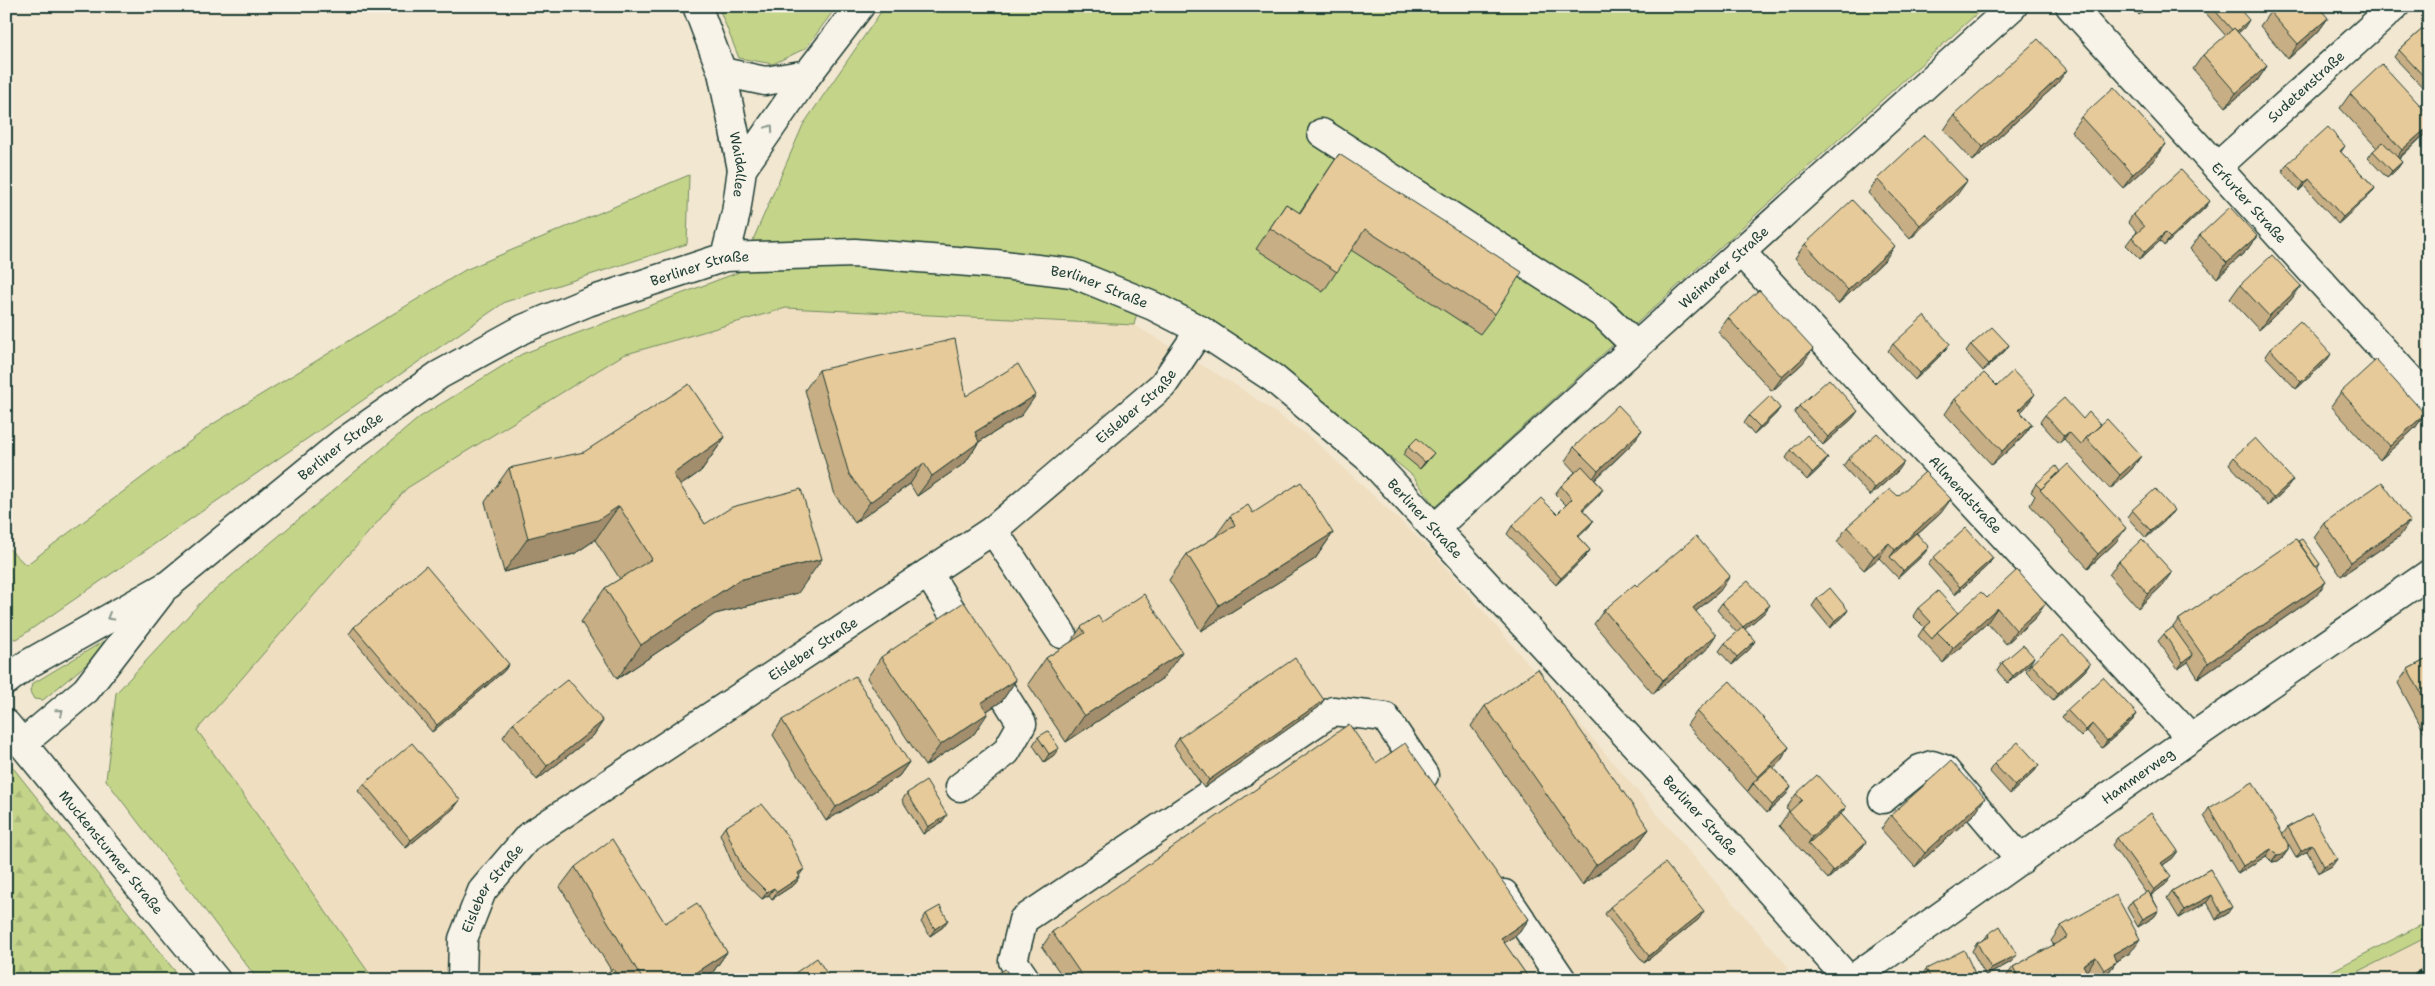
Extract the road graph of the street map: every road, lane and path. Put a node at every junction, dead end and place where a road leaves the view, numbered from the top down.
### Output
1 (697, 6) edge
2 (860, 6) edge
3 (2013, 6) edge
4 (2070, 6) edge
5 (2395, 6) edge
6 (722, 72) junction
7 (808, 74) junction
8 (1322, 133) dead end
9 (2217, 167) junction
10 (742, 169) junction
11 (1740, 251) junction
12 (725, 257) junction
13 (1200, 330) junction
14 (1636, 346) junction
15 (2429, 400) edge
16 (1436, 528) junction
17 (993, 530) junction
18 (928, 573) junction
19 (2429, 574) edge
20 (168, 585) junction
21 (1062, 634) dead end
22 (6, 681) edge
23 (15, 734) edge
24 (2192, 738) junction
25 (960, 787) dead end
26 (1441, 799) edge
27 (1883, 799) dead end
28 (2021, 860) junction
29 (1490, 873) edge
30 (216, 980) edge
31 (462, 980) edge
32 (1026, 980) edge
33 (1562, 980) edge
34 (1850, 980) edge

1 - 6 street, Waidallee
2 - 7 street
3 - 11 street, Weimarer Straße
4 - 9 street, Erfurter Straße
5 - 9 street, Sudetenstraße
6 - 7 street
6 - 10 street, Waidallee
10 -> 7 street
8 - 14 street
9 - 15 street, Erfurter Straße
10 - 12 street, Waidallee
11 - 14 street, Weimarer Straße
11 - 24 street, Allmendstraße
12 - 13 street, Berliner Straße
12 - 20 street, Berliner Straße
13 - 16 street, Berliner Straße
13 - 17 street, Eisleber Straße
14 - 16 street, Weimarer Straße
16 - 34 street, Berliner Straße
17 - 18 street, Eisleber Straße
17 - 21 street
18 - 25 street
18 - 31 street, Eisleber Straße
19 - 24 street, Hammerweg
20 -> 22 street, Berliner Straße
23 -> 20 street, Berliner Straße
23 - 30 street, Muckensturmer Straße
24 - 28 street, Hammerweg
26 - 32 street
27 - 28 street
28 - 34 street, Hammerweg
29 - 33 street

